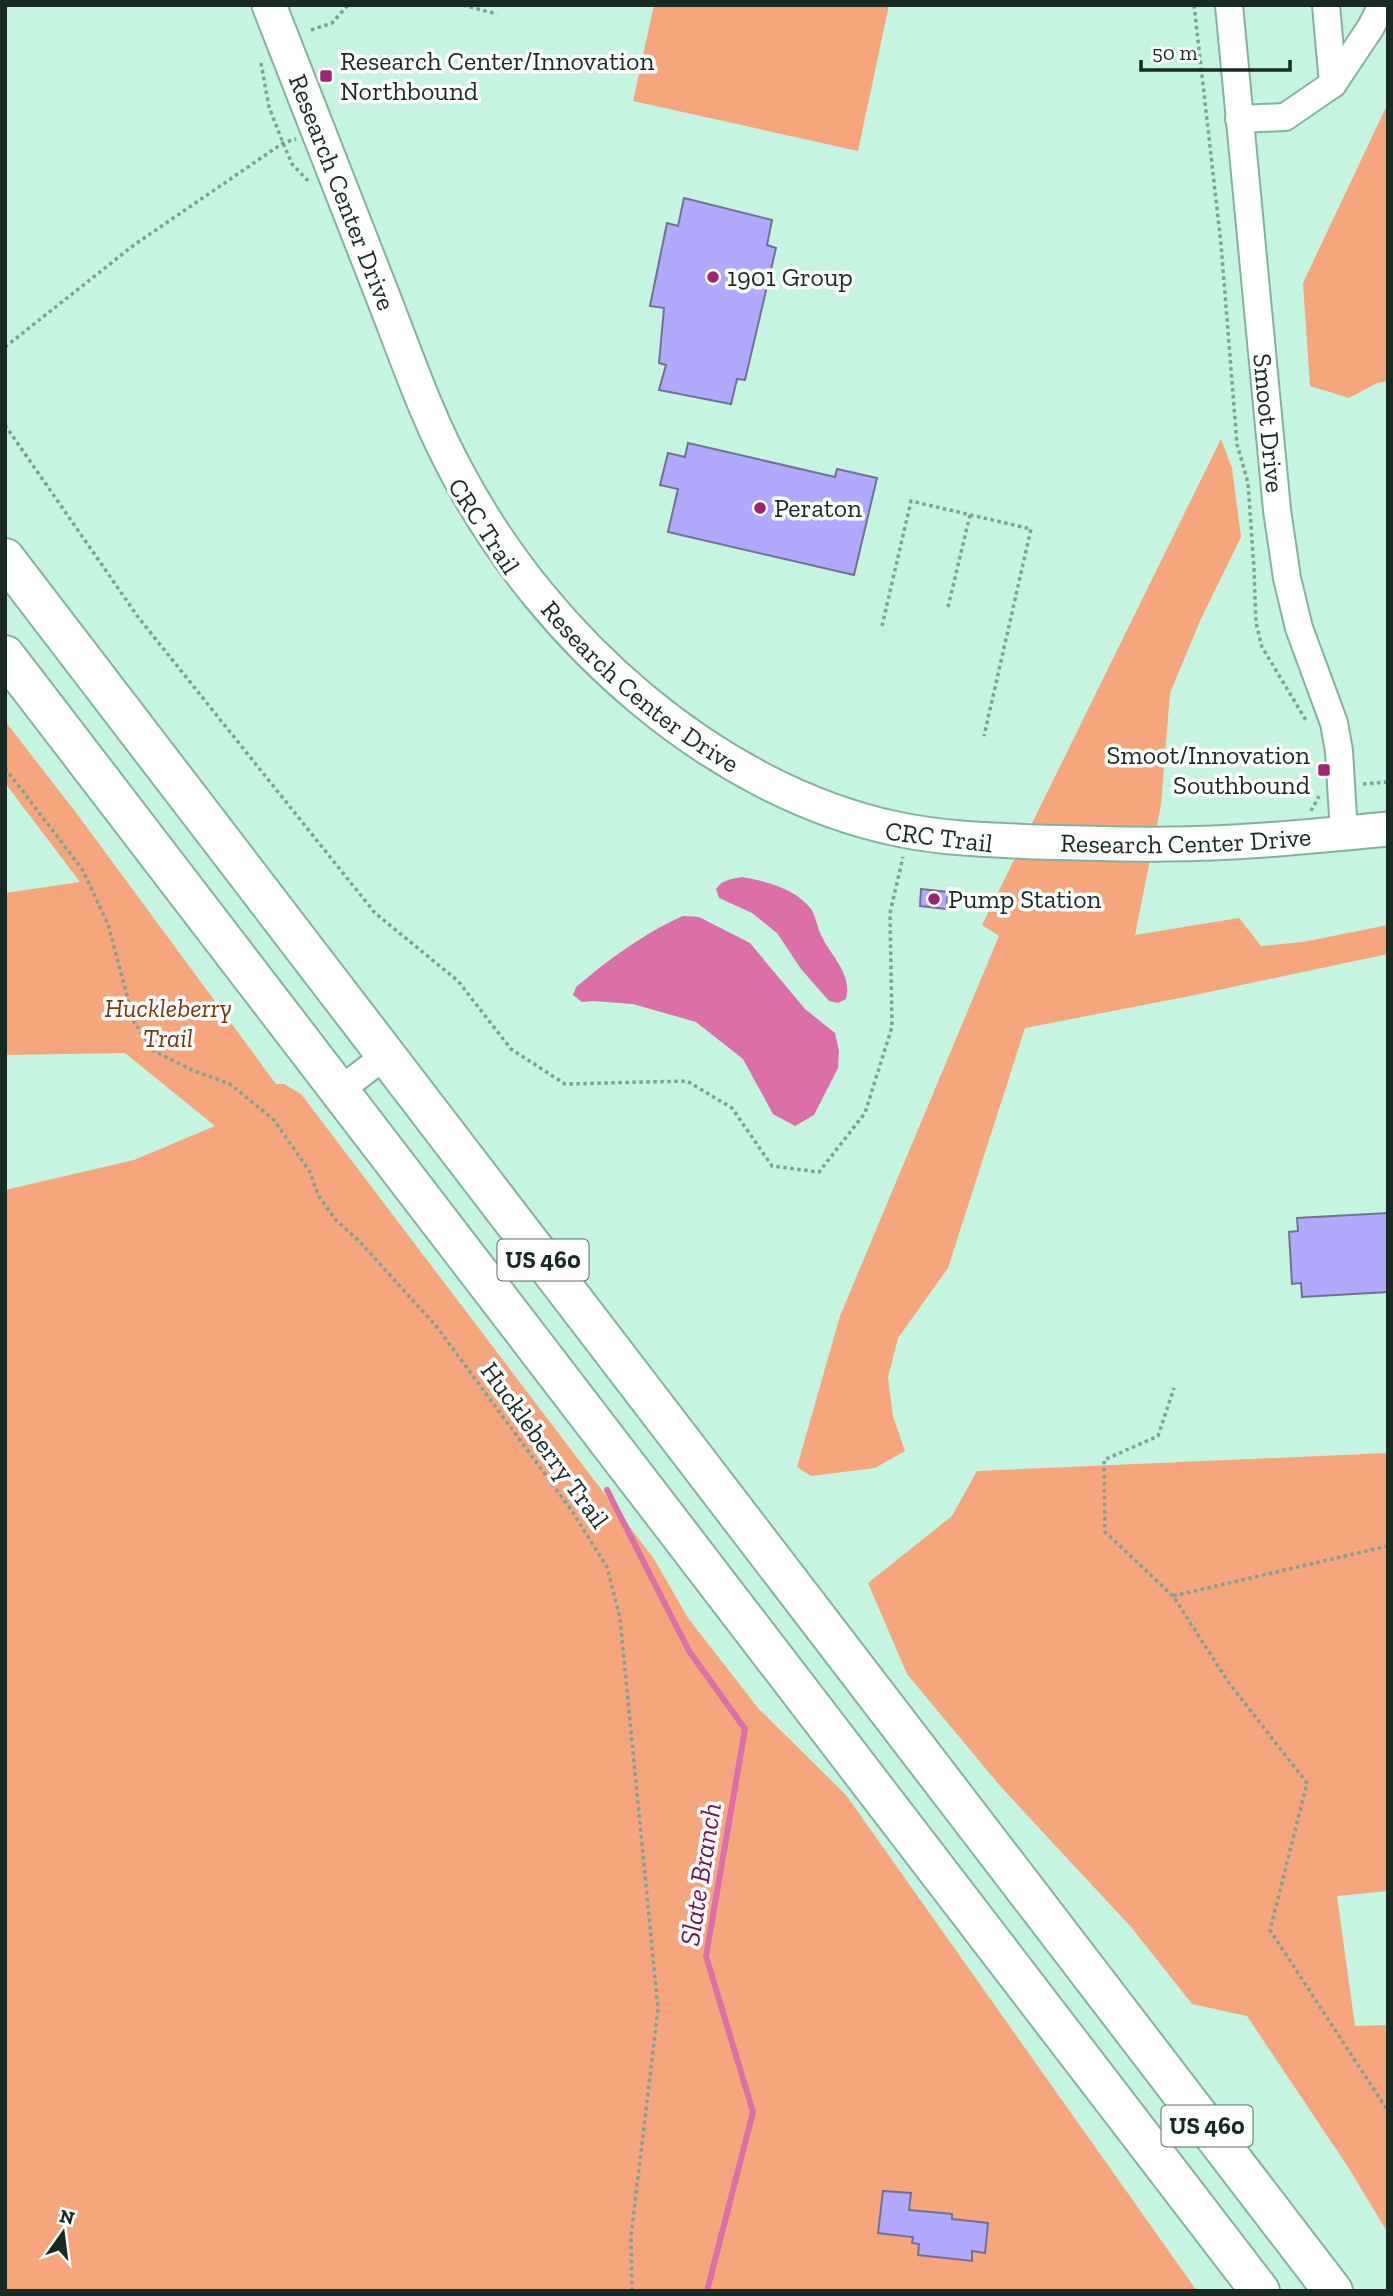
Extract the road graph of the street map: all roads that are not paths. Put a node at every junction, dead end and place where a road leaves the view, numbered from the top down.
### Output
1 (269, 5) edge
2 (1229, 5) edge
3 (1326, 5) edge
4 (1382, 5) edge
5 (1333, 84) junction
6 (1239, 118) junction
7 (5, 558) edge
8 (5, 656) edge
9 (1388, 829) edge
10 (1344, 833) junction
11 (386, 1055) junction
12 (339, 1091) junction
13 (1260, 2291) edge
14 (1333, 2291) edge

1 - 10 main road, Research Center Drive
2 - 6 street, Smoot Drive
3 - 5 street
4 - 5 street
5 - 6 street
6 - 10 street, Smoot Drive
7 - 11 highway, US 460
8 - 12 highway, US 460
9 - 10 main road, Research Center Drive
11 - 12 street
11 - 14 highway, US 460
12 - 13 highway, US 460

